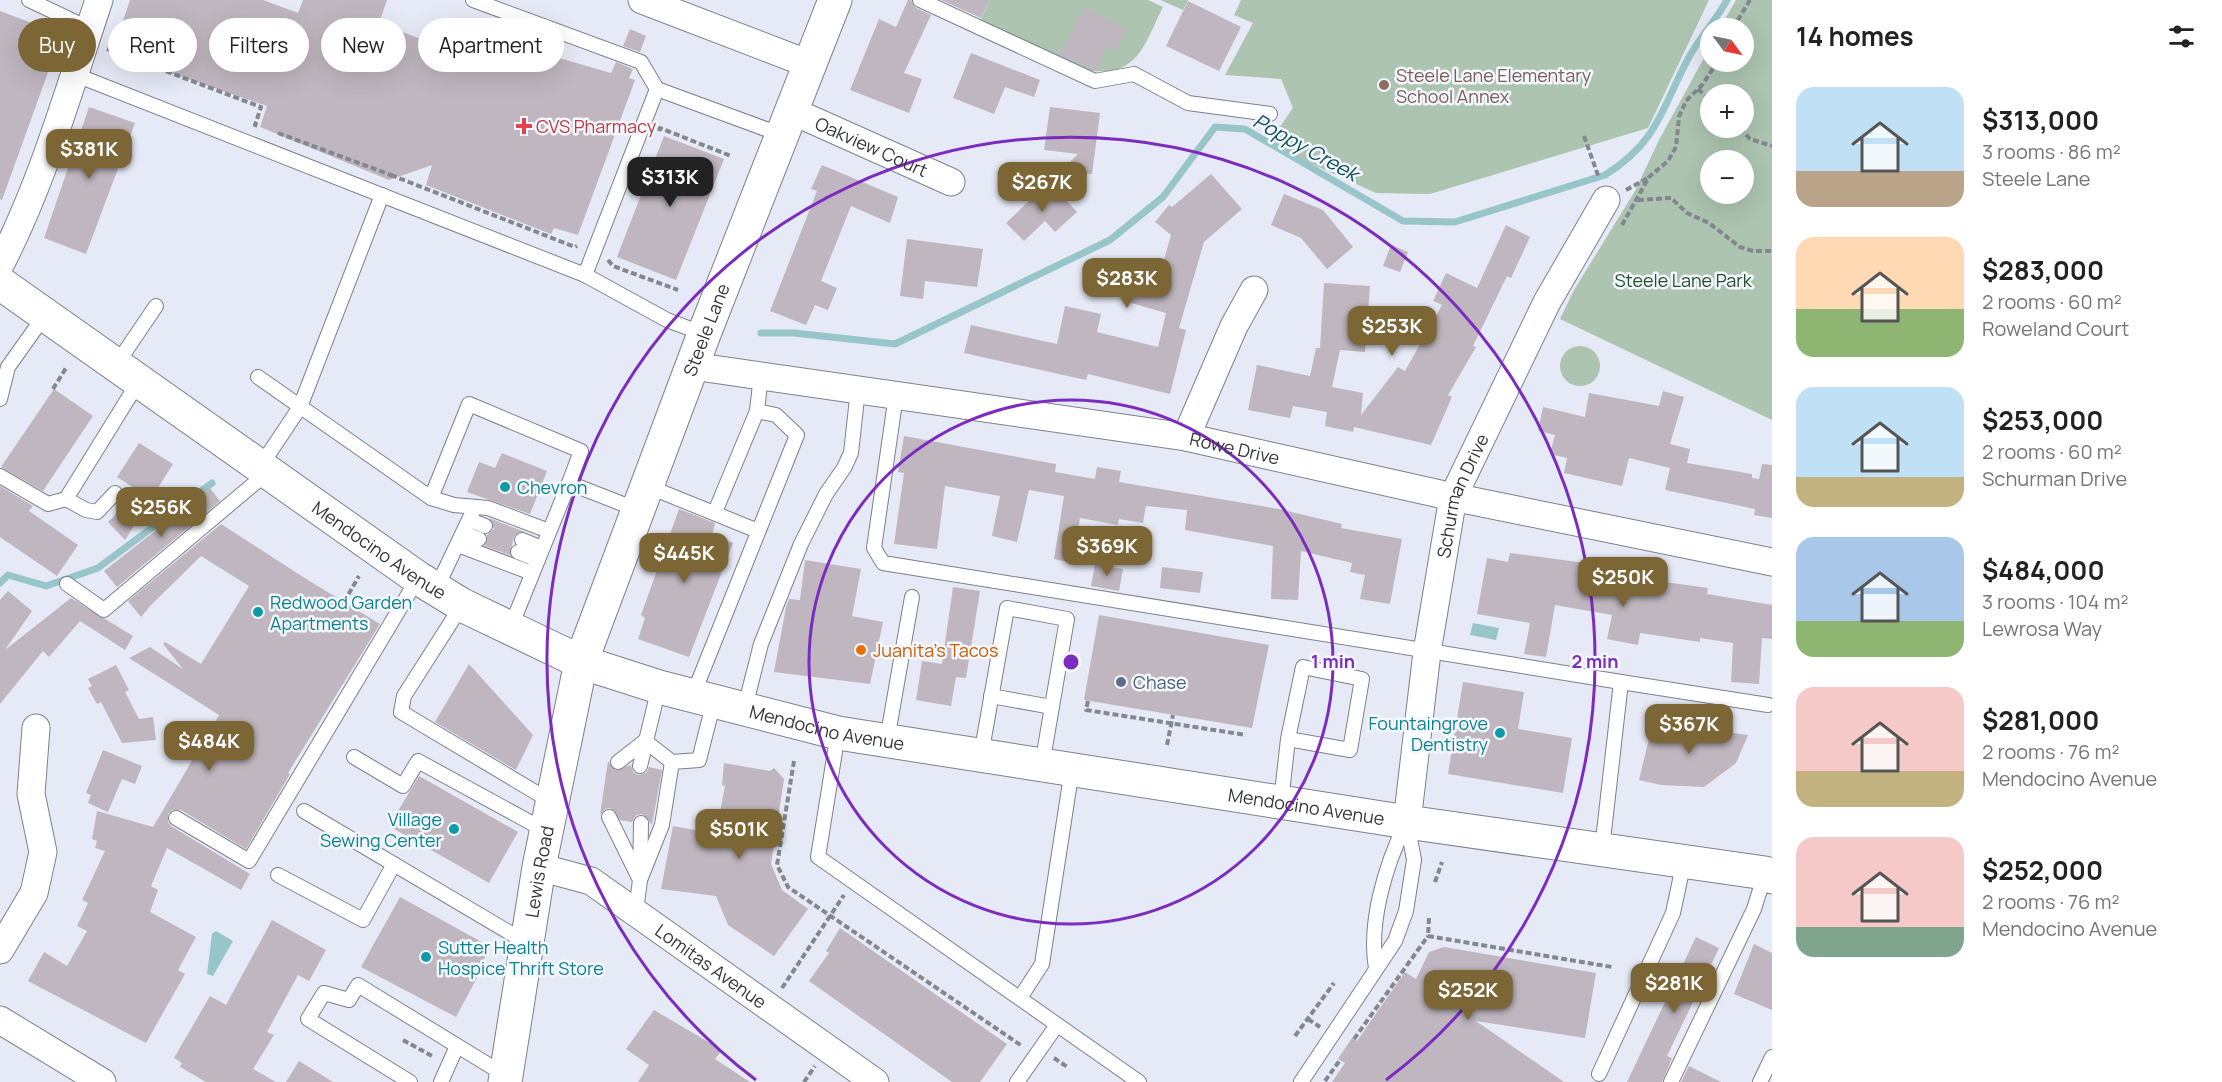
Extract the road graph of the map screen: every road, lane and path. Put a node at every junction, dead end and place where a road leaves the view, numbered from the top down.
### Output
1 (29, 0) edge
2 (99, 0) edge
3 (472, 0) edge
4 (642, 0) edge
5 (835, 0) edge
6 (920, 0) edge
7 (1749, 0) edge
8 (1739, 18) edge
9 (98, 39) junction
10 (809, 64) junction
11 (1710, 72) edge
12 (76, 75) junction
13 (657, 88) junction
14 (1698, 89) joint
15 (1270, 114) dead end
16 (787, 123) junction
17 (266, 129) dead end
18 (660, 129) dead end
19 (276, 132) dead end
20 (1584, 136) dead end
21 (1748, 138) edge
22 (1772, 146) edge
23 (731, 156) dead end
24 (392, 175) junction
25 (389, 180) dead end
26 (951, 182) dead end
27 (1603, 191) joint
28 (382, 195) junction
29 (1637, 200) junction
30 (1617, 234) dead end
31 (581, 243) dead end
32 (1772, 251) edge
33 (608, 260) dead end
34 (0, 265) edge
35 (585, 275) junction
36 (0, 283) edge
37 (678, 290) dead end
38 (1254, 290) dead end
39 (156, 306) dead end
40 (45, 315) junction
41 (704, 334) junction
42 (692, 366) junction
43 (66, 368) dead end
44 (128, 373) junction
45 (761, 375) junction
46 (258, 377) dead end
47 (53, 388) dead end
48 (858, 389) junction
49 (896, 395) junction
50 (0, 399) edge
51 (300, 407) junction
52 (757, 411) junction
53 (1186, 437) junction
54 (264, 470) junction
55 (0, 476) edge
56 (569, 483) junction
57 (115, 493) dead end
58 (1453, 497) junction
59 (431, 498) junction
60 (643, 498) junction
61 (66, 499) junction
62 (715, 512) junction
63 (473, 514) junction
64 (549, 531) junction
65 (759, 531) junction
66 (461, 539) junction
67 (520, 546) dead end
68 (540, 554) junction
69 (1772, 562) edge
70 (532, 573) junction
71 (359, 576) dead end
72 (67, 584) dead end
73 (439, 591) junction
74 (912, 597) dead end
75 (344, 602) dead end
76 (510, 629) junction
77 (1427, 652) junction
78 (581, 662) junction
79 (1622, 682) junction
80 (659, 687) junction
81 (991, 696) junction
82 (717, 701) junction
83 (1088, 701) dead end
84 (1768, 705) dead end
85 (1052, 707) junction
86 (1173, 715) dead end
87 (1171, 723) junction
88 (36, 729) dead end
89 (838, 733) junction
90 (1246, 735) dead end
91 (1288, 739) junction
92 (887, 740) junction
93 (645, 741) junction
94 (1167, 746) dead end
95 (981, 755) junction
96 (354, 757) dead end
97 (794, 760) dead end
98 (672, 762) junction
99 (1057, 767) junction
100 (1281, 802) junction
101 (304, 811) dead end
102 (549, 817) junction
103 (176, 818) dead end
104 (1407, 822) junction
105 (1602, 849) junction
106 (1684, 861) junction
107 (1442, 862) dead end
108 (394, 864) junction
109 (538, 867) junction
110 (1770, 873) edge
111 (278, 875) dead end
112 (640, 880) junction
113 (853, 881) junction
114 (1435, 882) dead end
115 (636, 911) junction
116 (830, 915) junction
117 (1430, 918) dead end
118 (1428, 936) junction
119 (527, 943) junction
120 (0, 950) edge
121 (1612, 967) dead end
122 (1376, 968) junction
123 (1334, 983) dead end
124 (1020, 998) junction
125 (770, 1007) junction
126 (0, 1020) edge
127 (1057, 1024) junction
128 (1295, 1036) dead end
129 (1354, 1039) dead end
130 (403, 1040) dead end
131 (1029, 1041) dead end
132 (457, 1046) junction
133 (432, 1056) dead end
134 (1772, 1057) edge
135 (1054, 1058) dead end
136 (1340, 1060) dead end
137 (1069, 1068) dead end
138 (1599, 1074) dead end
139 (506, 1079) edge
140 (102, 1082) edge
141 (410, 1082) edge
142 (441, 1082) edge
143 (875, 1082) edge
144 (1017, 1082) edge
145 (1139, 1082) edge
146 (1300, 1082) edge
147 (1325, 1082) edge
148 (1671, 1082) edge
149 (1760, 1082) edge

1 - 9 lane
2 - 9 street
3 - 13 lane
4 - 10 street
5 - 10 main road, Steele Lane
6 - 15 lane
7 - 8 path
9 - 12 street
9 - 17 path
10 - 16 main road, Steele Lane
11 - 14 path
12 - 28 lane
12 - 34 street
13 - 16 lane
13 - 35 lane
14 - 29 path
16 - 26 street, Oakview Court
16 - 41 main road, Steele Lane
18 - 23 path
19 - 24 path
20 - 27 path
21 - 22 path
24 - 25 path
24 - 31 path
27 - 58 street, Schurman Drive
28 - 35 lane
28 - 51 lane
29 - 30 path
29 - 32 path
33 - 37 path
35 - 41 lane
36 - 40 main road, Mendocino Avenue
38 - 53 street
39 - 44 lane
40 - 44 main road, Mendocino Avenue
40 - 50 lane
41 - 42 main road, Steele Lane
42 - 45 street, Rowe Drive
42 - 60 main road, Steele Lane
43 - 47 path
44 - 54 main road, Mendocino Avenue
44 - 61 lane
45 - 48 street, Rowe Drive
45 - 52 lane
46 - 51 lane
48 - 49 street, Rowe Drive
48 - 82 lane
49 - 53 street, Rowe Drive
49 - 77 lane
51 - 54 lane
51 - 59 lane
52 - 62 lane
52 - 65 lane
53 - 58 street, Rowe Drive
54 - 72 lane
54 - 73 main road, Mendocino Avenue
55 - 61 lane
56 - 59 lane
56 - 60 lane
56 - 64 lane
57 - 61 lane
58 - 69 street, Rowe Drive
58 - 77 street, Schurman Drive
59 - 63 lane
60 - 62 lane
60 - 78 main road, Steele Lane
62 - 65 lane
63 - 64 lane
63 - 66 lane
63 - 66 lane
64 - 68 lane
65 - 82 lane
66 - 70 lane
66 - 73 lane
67 - 68 lane
68 - 70 lane
70 - 76 lane
71 - 75 path
73 - 76 main road, Mendocino Avenue
73 - 102 lane
73 - 103 lane
74 - 92 lane
76 - 78 main road, Mendocino Avenue
77 - 79 lane
77 - 104 street, Schurman Drive
78 - 80 main road, Mendocino Avenue
78 - 102 main road, Lewis Road
79 - 84 lane
79 - 105 lane
80 - 82 main road, Mendocino Avenue
80 - 93 lane
81 - 85 lane
81 - 85 lane
81 - 95 lane
82 - 89 main road, Mendocino Avenue
82 - 98 lane
83 - 87 path
85 - 99 lane
86 - 87 path
87 - 90 path
87 - 94 path
88 - 120 street
89 - 92 main road, Mendocino Avenue
89 - 113 lane
91 - 91 lane
91 - 100 lane
92 - 95 main road, Mendocino Avenue
93 - 93 lane
93 - 98 lane
95 - 99 main road, Mendocino Avenue
96 - 102 lane
97 - 116 path
98 - 112 lane
99 - 100 main road, Mendocino Avenue
99 - 124 lane
100 - 104 main road, Mendocino Avenue
101 - 108 lane
102 - 109 main road, Lewis Road
104 - 105 main road, Mendocino Avenue
104 - 122 lane
104 - 122 lane
105 - 106 main road, Mendocino Avenue
106 - 110 main road, Mendocino Avenue
106 - 138 lane
107 - 114 path
108 - 111 lane
108 - 119 lane
109 - 115 street, Lomitas Avenue
109 - 119 main road, Lewis Road
110 - 148 lane
112 - 112 lane
112 - 115 lane
113 - 116 path
113 - 124 lane
115 - 125 street, Lomitas Avenue
116 - 125 path
116 - 131 path
117 - 118 path
118 - 121 path
118 - 129 path
119 - 139 main road, Lewis Road
122 - 146 lane
123 - 128 path
124 - 127 lane
125 - 143 street, Lomitas Avenue
126 - 140 street
127 - 144 lane
127 - 145 lane
130 - 133 path
132 - 139 lane
132 - 141 lane
132 - 142 lane
134 - 149 lane
135 - 137 path
136 - 147 path

